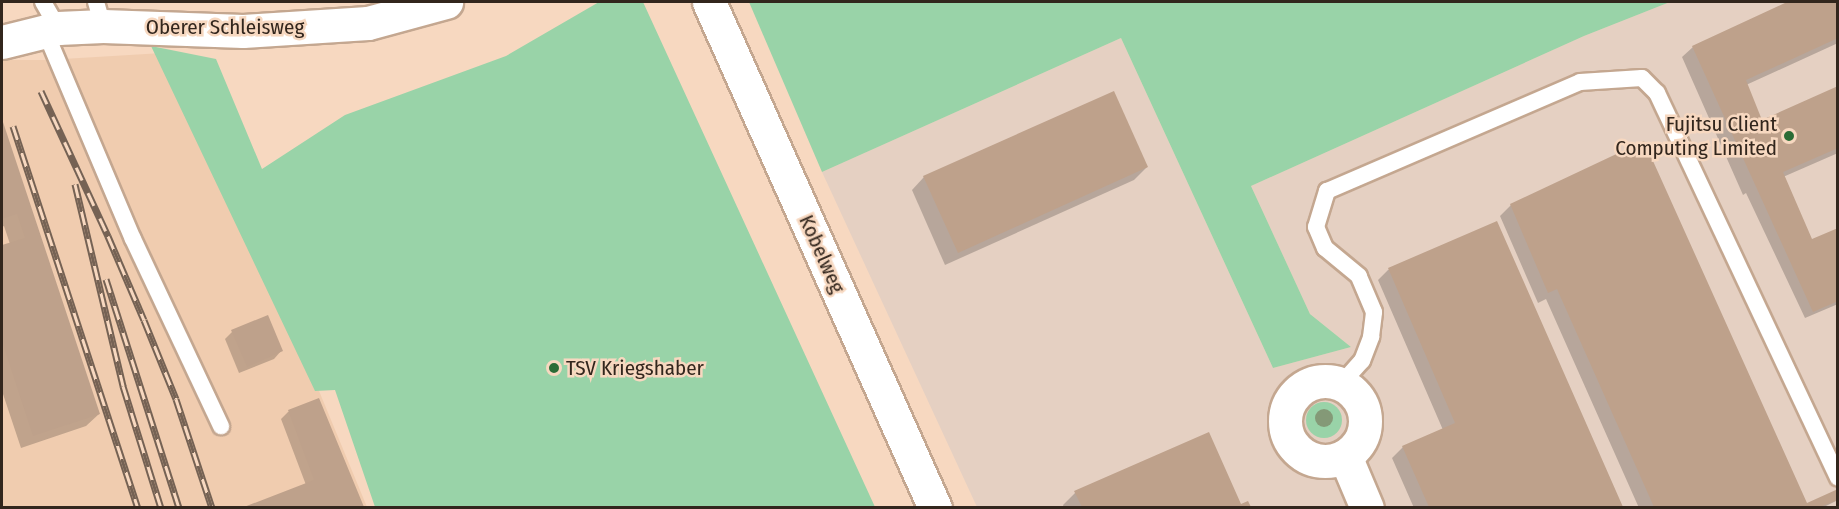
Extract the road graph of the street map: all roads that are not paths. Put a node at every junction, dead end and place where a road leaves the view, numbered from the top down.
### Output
1 (446, 2) edge
2 (709, 2) edge
3 (100, 14) edge
4 (49, 20) edge
5 (2, 42) edge
6 (1341, 384) junction
7 (221, 426) dead end
8 (1345, 456) junction
9 (1838, 478) edge
10 (935, 507) edge
11 (1367, 507) edge

1 - 3 street, Oberer Schleisweg
2 - 10 street, Kobelweg
3 - 4 street, Oberer Schleisweg
4 - 5 street, Oberer Schleisweg
4 - 7 lane
6 - 8 street
6 - 8 street
6 - 9 lane
8 - 11 street

